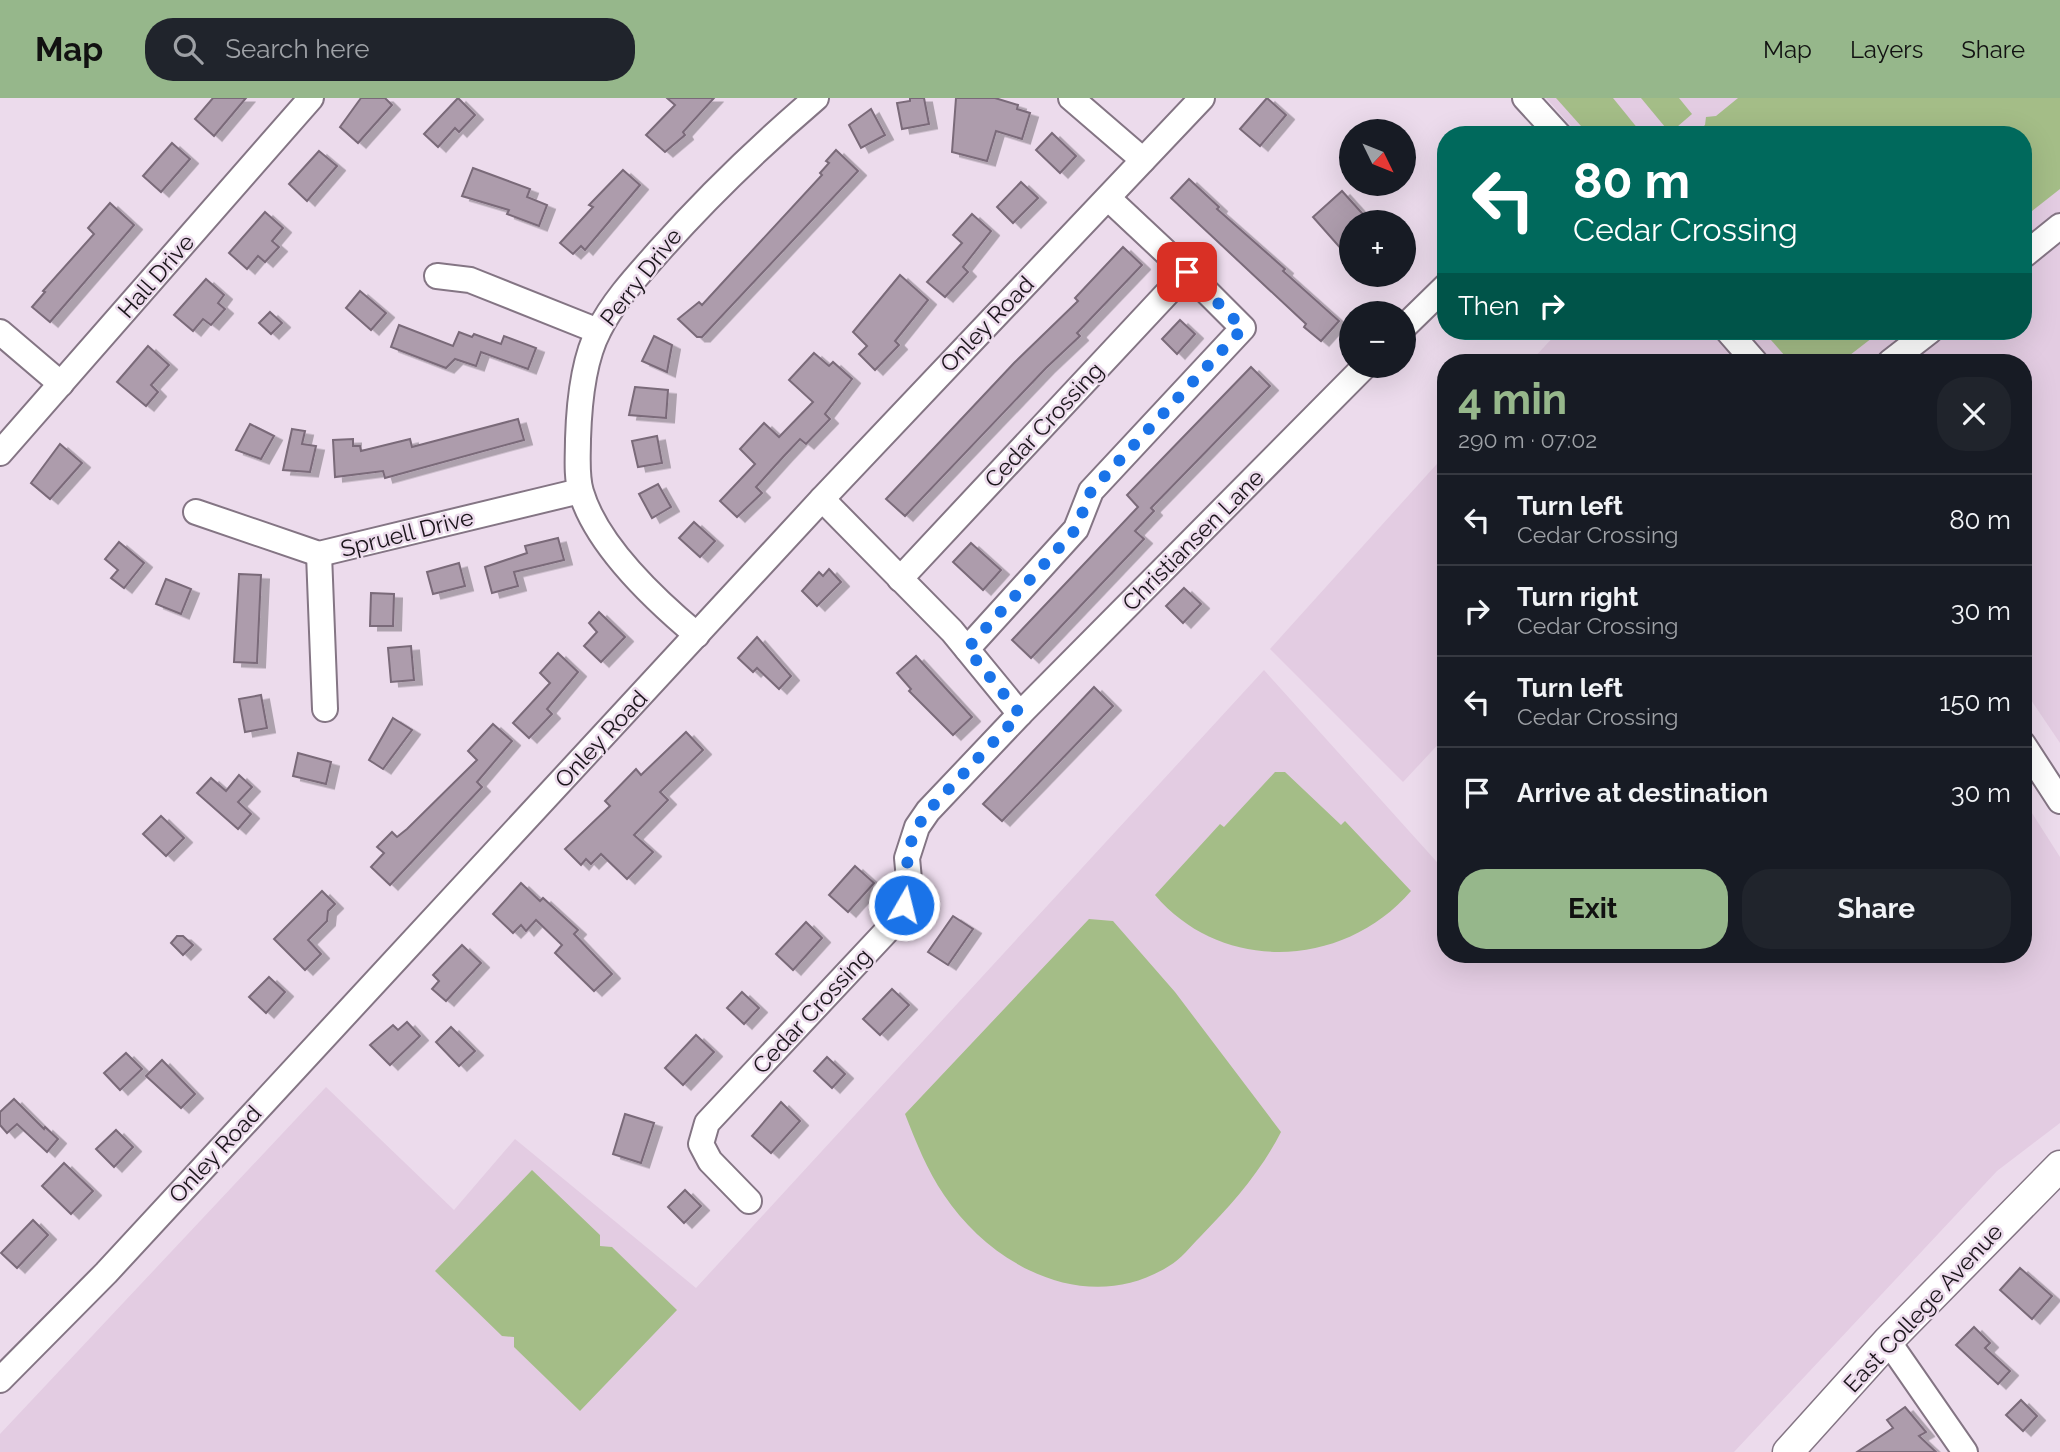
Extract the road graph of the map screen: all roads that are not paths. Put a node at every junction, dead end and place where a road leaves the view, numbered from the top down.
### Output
1 (311, 98) edge
2 (816, 98) edge
3 (1071, 98) edge
4 (1202, 98) edge
5 (1525, 98) edge
6 (1551, 126) edge
7 (1143, 160) junction
8 (1108, 198) junction
9 (2060, 226) edge
10 (2032, 249) edge
11 (1187, 272) junction
12 (437, 276) dead end
13 (1437, 295) edge
14 (1416, 315) edge
15 (598, 331) junction
16 (0, 332) edge
17 (1736, 340) edge
18 (1918, 340) edge
19 (1748, 354) edge
20 (1900, 354) edge
21 (1353, 378) edge
22 (61, 384) junction
23 (0, 453) edge
24 (580, 491) junction
25 (821, 499) junction
26 (196, 512) dead end
27 (319, 554) junction
28 (900, 579) junction
29 (697, 635) junction
30 (967, 649) junction
31 (325, 709) dead end
32 (1020, 714) junction
33 (2032, 758) edge
34 (2060, 801) edge
35 (2057, 1176) edge
36 (749, 1200) dead end
37 (1888, 1341) junction
38 (0, 1381) edge
39 (1788, 1452) edge
40 (1965, 1452) edge

1 - 22 street, Hall Drive
2 - 15 street, Perry Drive
3 - 7 street
4 - 7 street, Onley Road
5 - 6 street
7 - 8 street, Onley Road
8 - 11 street
8 - 25 street, Onley Road
9 - 10 street
11 - 28 street, Cedar Crossing
11 - 30 street
12 - 15 street
13 - 14 street
15 - 24 street, Perry Drive
16 - 22 street
17 - 19 street
18 - 20 street
21 - 32 street, Christiansen Lane
22 - 23 street, Hall Drive
24 - 27 street, Spruell Drive
24 - 29 street, Perry Drive
25 - 28 street
25 - 29 street, Onley Road
26 - 27 street, Spruell Drive
27 - 31 street
28 - 30 street
29 - 38 street, Onley Road
30 - 32 street
32 - 36 street, Cedar Crossing
33 - 34 street
35 - 37 main road, East College Avenue
37 - 39 main road, East College Avenue
37 - 40 street

